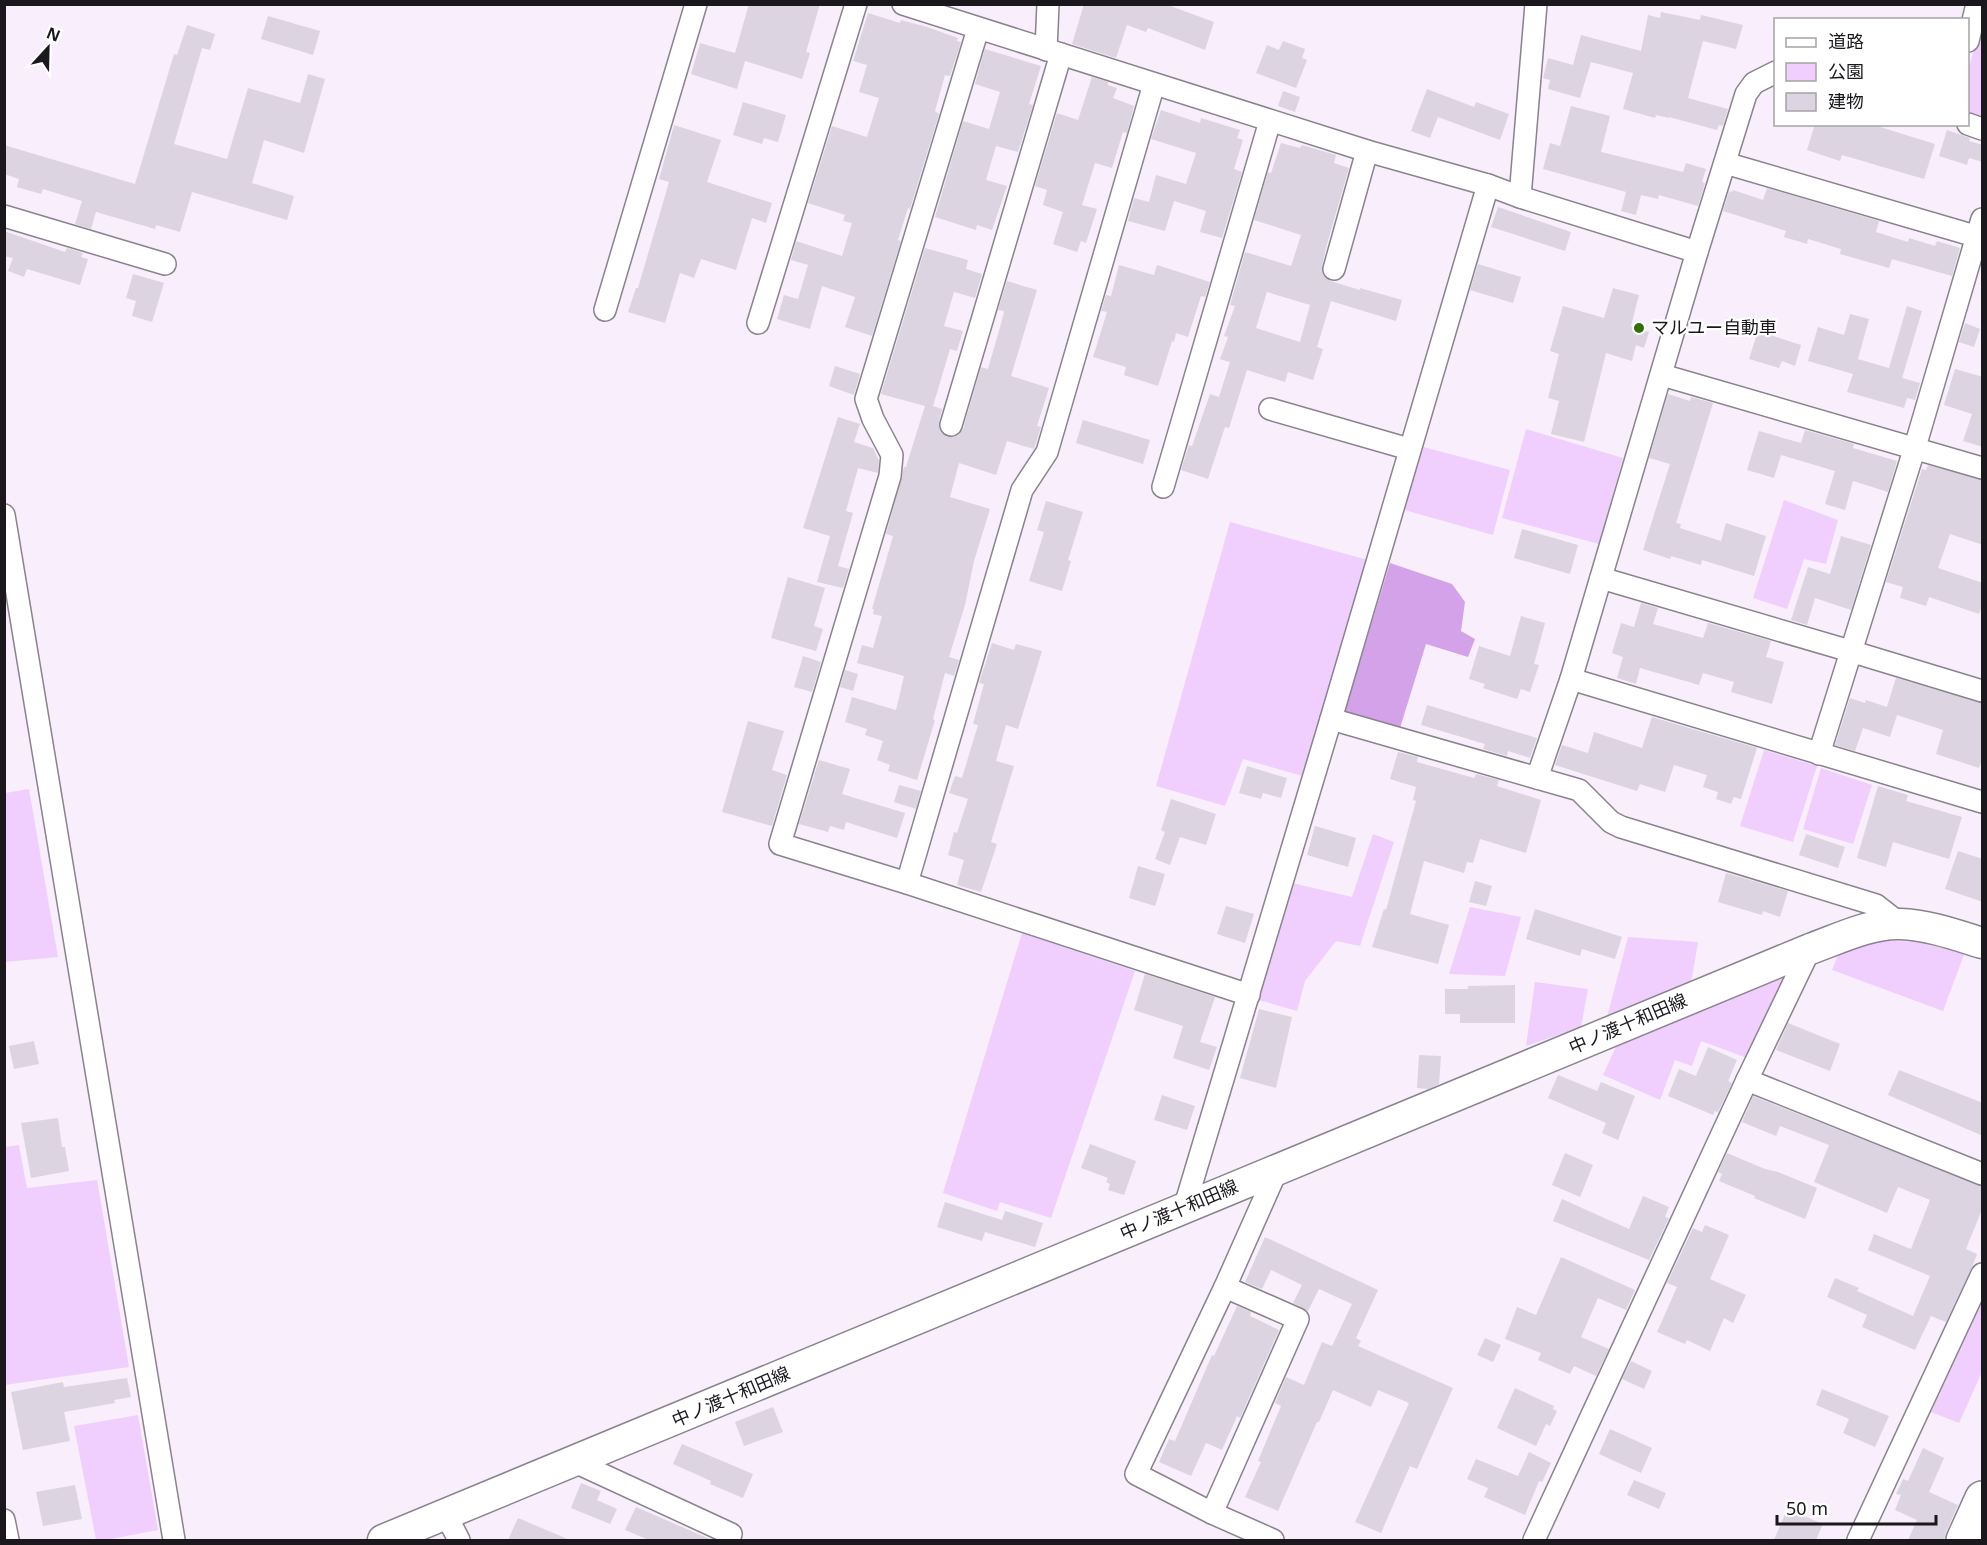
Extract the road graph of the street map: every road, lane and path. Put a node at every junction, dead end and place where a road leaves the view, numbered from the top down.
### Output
1 (696, 4) edge
2 (856, 4) edge
3 (903, 4) edge
4 (1048, 4) edge
5 (1536, 4) edge
6 (1977, 4) edge
7 (978, 29) junction
8 (1969, 37) edge
9 (1053, 52) junction
10 (1774, 73) edge
11 (1155, 84) junction
12 (1270, 121) junction
13 (1367, 151) junction
14 (1725, 163) junction
15 (1488, 185) junction
16 (1520, 197) junction
17 (4, 216) edge
18 (1981, 231) edge
19 (1697, 252) junction
20 (165, 264) dead end
21 (1334, 269) dead end
22 (605, 310) dead end
23 (758, 322) dead end
24 (1662, 375) junction
25 (1270, 409) dead end
26 (951, 425) dead end
27 (1915, 447) junction
28 (1409, 449) junction
29 (1983, 468) edge
30 (1163, 487) dead end
31 (4, 515) edge
32 (1601, 578) junction
33 (1850, 651) junction
34 (1571, 679) junction
35 (1983, 691) edge
36 (1331, 719) junction
37 (1819, 754) junction
38 (1536, 778) junction
39 (1983, 802) edge
40 (907, 883) junction
41 (1899, 923) junction
42 (1983, 943) edge
43 (1810, 949) junction
44 (1249, 994) junction
45 (1747, 1080) junction
46 (1277, 1170) junction
47 (1983, 1174) edge
48 (1184, 1209) junction
49 (1983, 1274) edge
50 (1225, 1287) junction
51 (575, 1462) junction
52 (1983, 1498) edge
53 (1212, 1513) junction
54 (4, 1520) edge
55 (453, 1528) edge
56 (731, 1534) dead end
57 (8, 1540) edge
58 (174, 1540) edge
59 (383, 1540) edge
60 (1273, 1540) edge
61 (1534, 1540) edge
62 (1858, 1540) edge
63 (1963, 1540) edge

1 - 22 street
2 - 23 street
3 - 7 street
4 - 9 street
5 - 16 street
6 - 8 street
7 - 9 street
7 - 40 street
9 - 11 street
9 - 26 street
10 - 14 street
11 - 12 street
11 - 40 street
12 - 13 street
12 - 30 street
13 - 15 street
13 - 21 street
14 - 18 street
14 - 19 street
15 - 16 street
15 - 28 street
16 - 19 street
17 - 20 street
18 - 27 street
19 - 24 street
24 - 27 street
24 - 32 street
25 - 28 street
27 - 29 street
27 - 33 street
28 - 36 street
31 - 58 street
32 - 33 street
32 - 34 street
33 - 35 street
33 - 37 street
34 - 37 street
34 - 38 street
36 - 38 street
36 - 44 street
37 - 39 street
38 - 41 street
40 - 44 street
41 - 42 main road, 中ノ渡十和田線
41 - 43 main road, 中ノ渡十和田線
43 - 45 street
43 - 46 main road, 中ノ渡十和田線
44 - 48 street
45 - 47 street
45 - 61 street
46 - 48 main road, 中ノ渡十和田線
46 - 50 street
48 - 51 main road, 中ノ渡十和田線
49 - 62 street
50 - 53 street
50 - 53 street
51 - 55 main road, 中ノ渡十和田線
51 - 56 street
52 - 63 main road
53 - 60 street
54 - 57 street
55 - 59 main road, 中ノ渡十和田線

